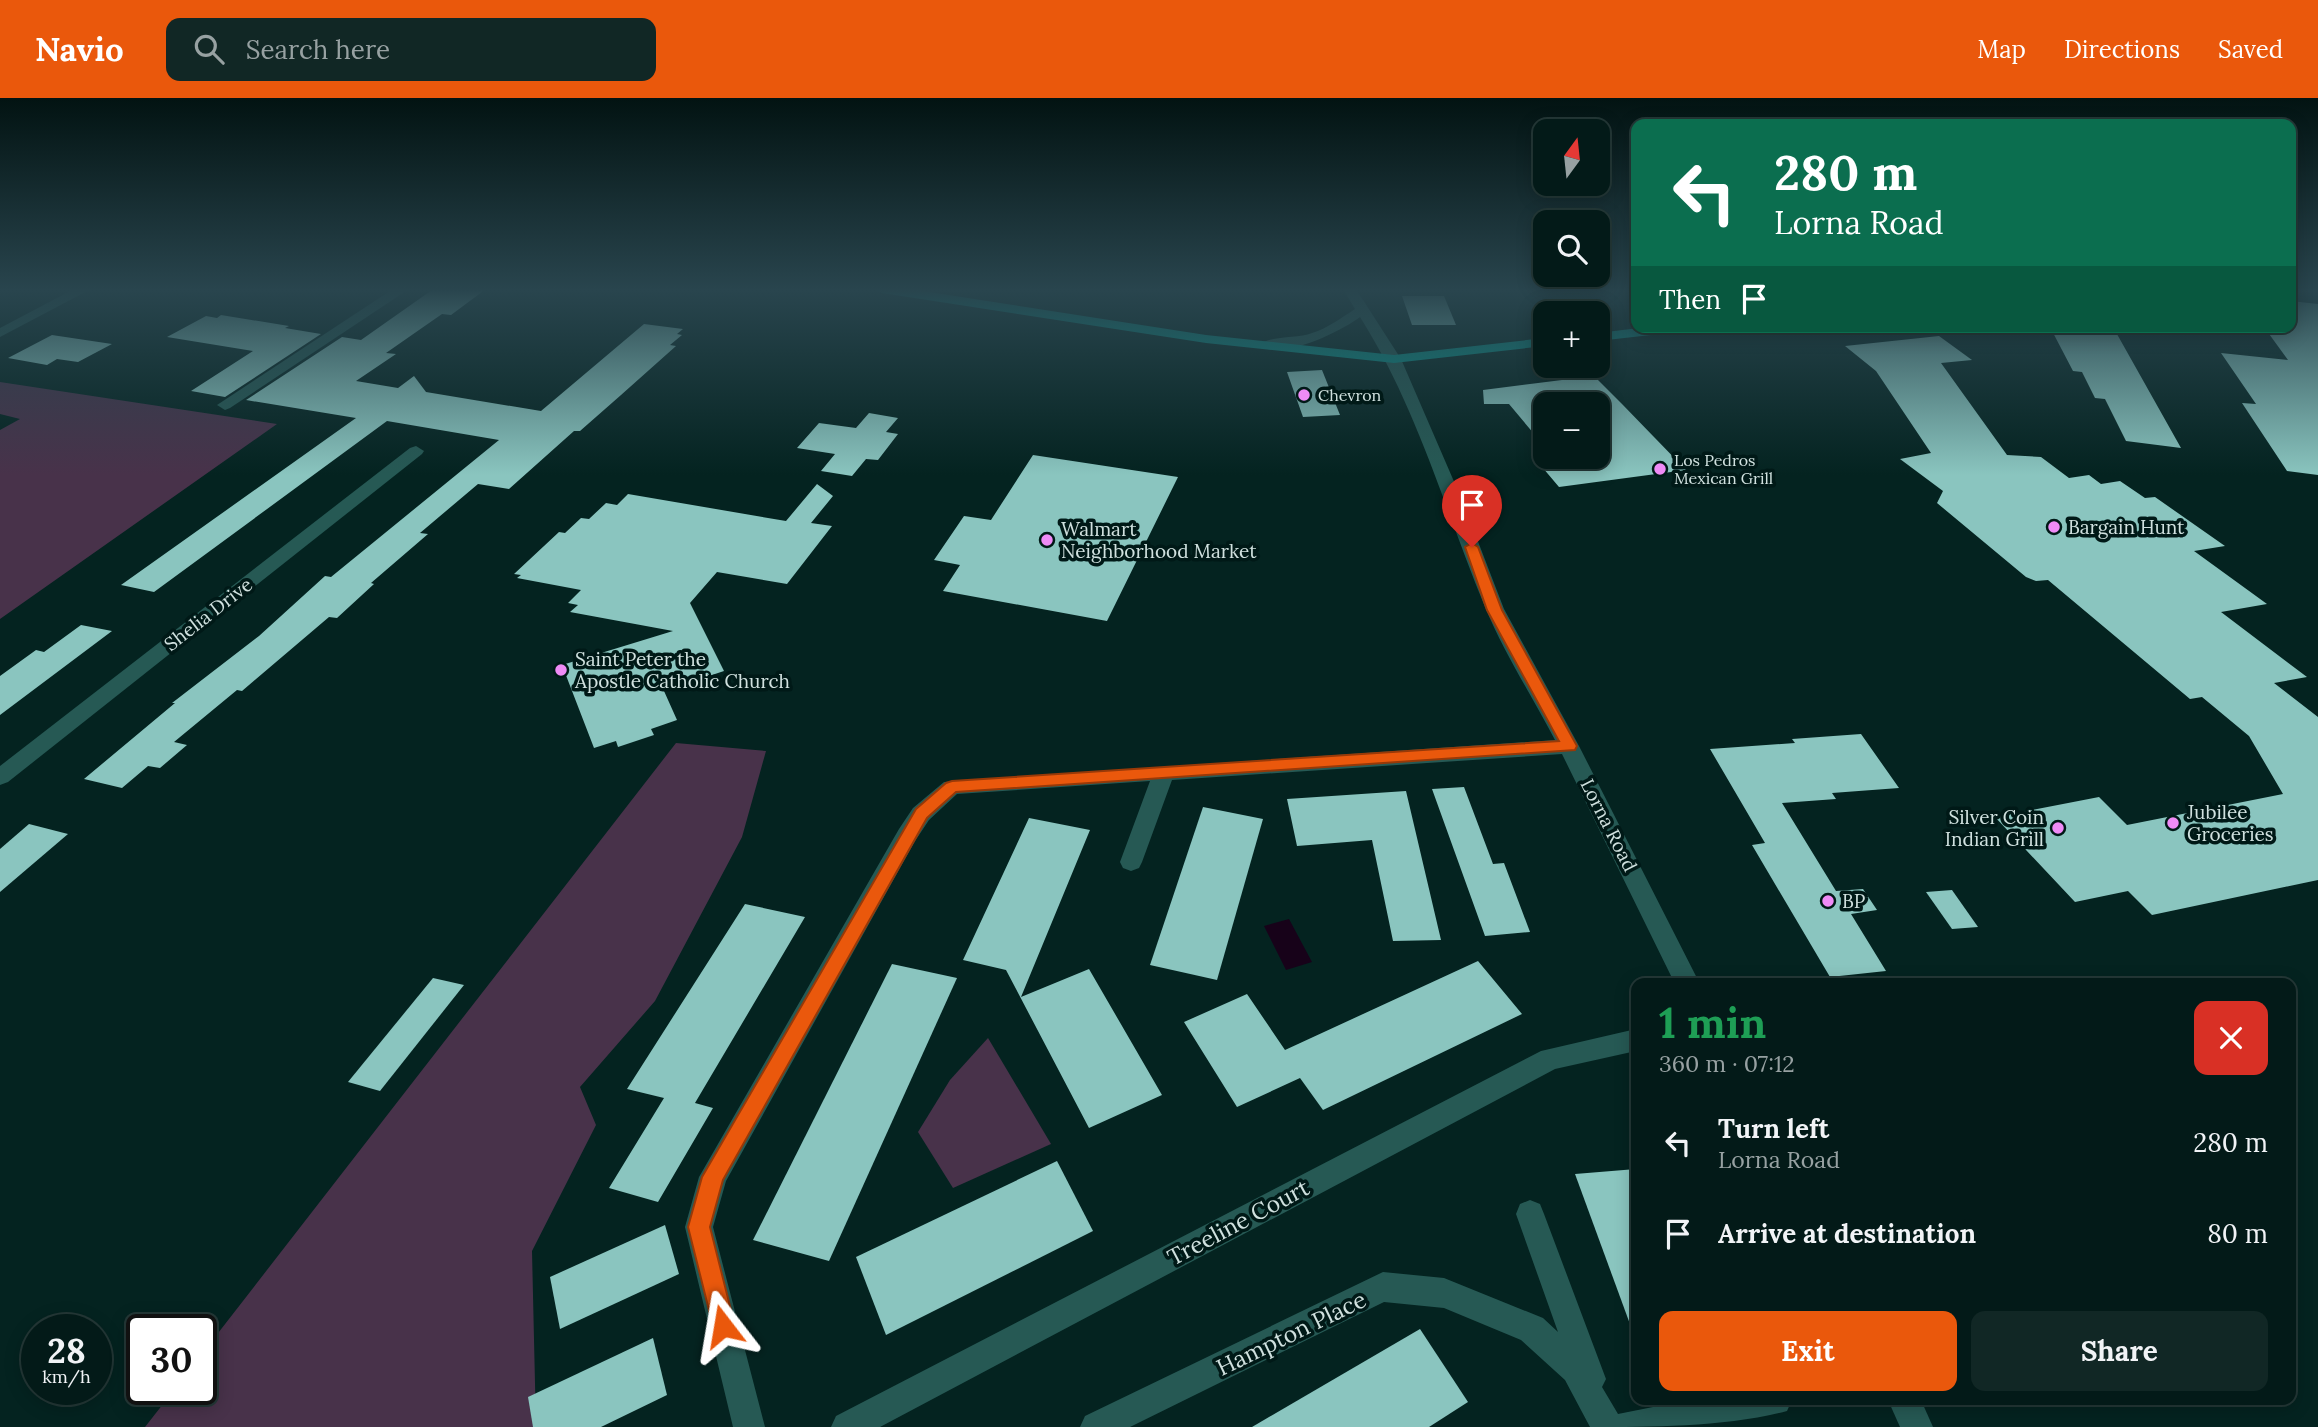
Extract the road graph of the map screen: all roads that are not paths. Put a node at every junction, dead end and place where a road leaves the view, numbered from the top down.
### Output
1 (308, 351) edge
2 (1321, 351) edge
3 (1389, 351) edge
4 (1465, 351) edge
5 (1394, 359) junction
6 (225, 405) dead end
7 (416, 451) dead end
8 (1569, 746) junction
9 (1164, 773) junction
10 (0, 777) edge
11 (1131, 862) dead end
12 (1685, 978) edge
13 (1631, 1041) edge
14 (1530, 1214) dead end
15 (1748, 1405) edge
16 (1906, 1405) edge
17 (749, 1427) edge
18 (847, 1427) edge
19 (1096, 1427) edge
20 (1607, 1427) edge
21 (1626, 1427) edge
22 (1917, 1427) edge

1 - 6 street
2 - 5 main road
3 - 5 street, Lorna Road
4 - 5 main road
5 - 8 street, Lorna Road
7 - 10 street, Shelia Drive
8 - 9 street
8 - 12 street, Lorna Road
9 - 11 street
9 - 17 street
13 - 18 street, Treeline Court
14 - 20 street
15 - 21 street
16 - 22 street
19 - 20 street, Hampton Place

